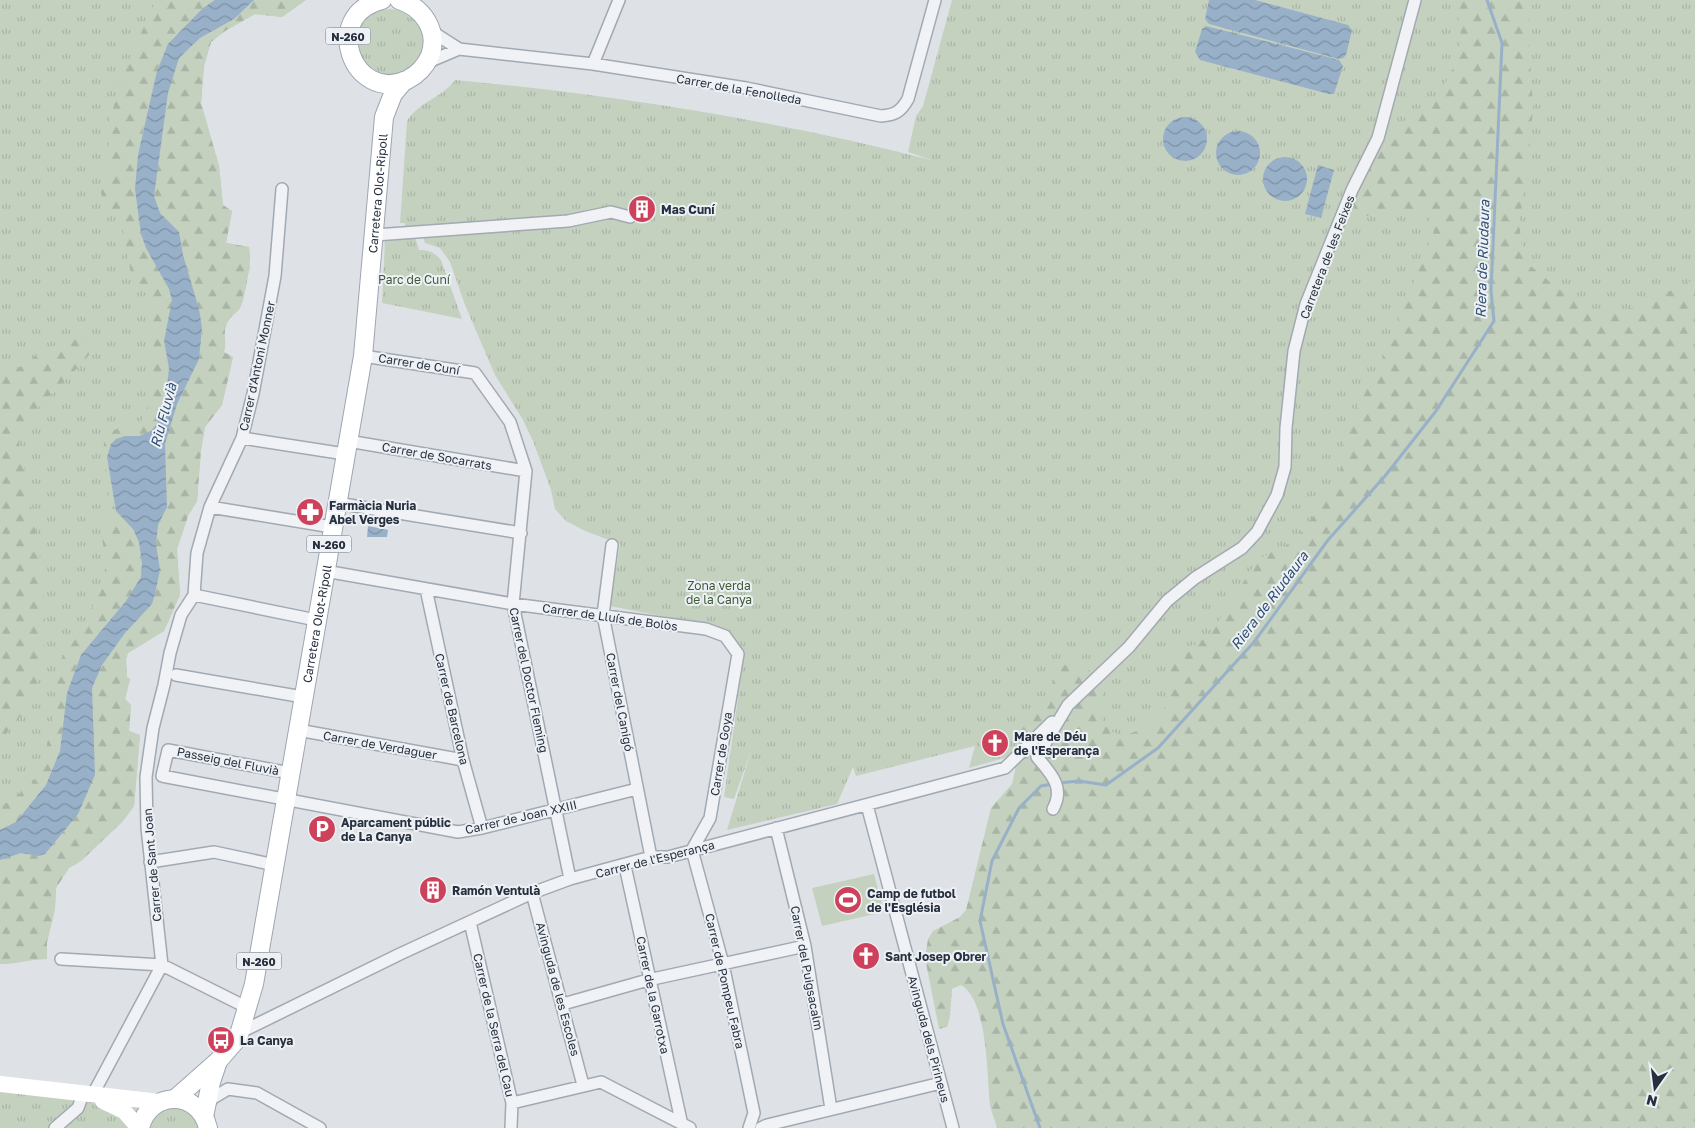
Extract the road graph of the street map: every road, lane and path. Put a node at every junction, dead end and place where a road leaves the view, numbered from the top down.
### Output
1 (378, 0) edge
2 (402, 0) edge
3 (620, 0) edge
4 (935, 0) edge
5 (1415, 0) edge
6 (431, 31) junction
7 (459, 49) junction
8 (426, 63) junction
9 (593, 64) junction
10 (367, 76) junction
11 (404, 81) junction
12 (384, 117) junction
13 (282, 189) dead end
14 (630, 217) dead end
15 (375, 235) junction
16 (363, 356) junction
17 (475, 373) joint
18 (242, 438) junction
19 (346, 447) junction
20 (526, 471) junction
21 (337, 503) junction
22 (210, 508) junction
23 (332, 527) junction
24 (521, 533) junction
25 (612, 545) dead end
26 (325, 571) junction
27 (426, 589) junction
28 (194, 595) junction
29 (512, 604) junction
30 (603, 615) junction
31 (316, 620) junction
32 (738, 654) joint
33 (176, 675) dead end
34 (303, 697) junction
35 (1068, 705) junction
36 (298, 730) junction
37 (463, 760) junction
38 (290, 773) junction
39 (162, 776) junction
40 (146, 777) junction
41 (637, 789) junction
42 (286, 799) junction
43 (867, 805) junction
44 (557, 809) junction
45 (1053, 809) dead end
46 (482, 828) junction
47 (776, 828) junction
48 (692, 850) junction
49 (651, 857) junction
50 (150, 862) junction
51 (275, 865) junction
52 (625, 866) junction
53 (570, 879) junction
54 (532, 893) junction
55 (470, 922) junction
56 (805, 946) junction
57 (61, 959) dead end
58 (723, 964) junction
59 (162, 965) junction
60 (648, 980) junction
61 (563, 1004) junction
62 (248, 1008) junction
63 (241, 1032) junction
64 (218, 1061) junction
65 (941, 1083) junction
66 (0, 1084) edge
67 (584, 1085) junction
68 (88, 1095) junction
69 (167, 1100) junction
70 (512, 1103) junction
71 (831, 1109) junction
72 (206, 1117) edge
73 (686, 1126) edge
74 (55, 1128) edge
75 (140, 1128) edge
76 (320, 1128) edge
77 (511, 1128) edge
78 (749, 1128) edge
79 (761, 1128) edge
80 (952, 1128) edge

1 - 10 main road, N-260
2 - 6 main road
3 - 9 street
4 - 9 street, Carrer de la Fenolleda
5 - 35 street, Carretera de les Feixes
6 - 7 street
6 - 8 main road
7 - 8 street
7 - 9 street, Carrer de la Fenolleda
8 - 11 main road, N-260
10 - 11 main road
10 - 12 main road, Carretera Olot-Ripoll / N-260
11 - 12 main road, Carretera Olot-Ripoll / N-260
12 - 15 main road, Carretera Olot-Ripoll / N-260
13 - 18 street, Carrer d'Antoni Monner
14 - 15 street
15 - 16 main road, Carretera Olot-Ripoll / N-260
16 - 17 street, Carrer de Cuní
16 - 19 main road, Carretera Olot-Ripoll / N-260
17 - 20 street, Carrer del Doctor Fleming
18 - 19 street, Carrer de Socarrats
18 - 22 street, Carrer d'Antoni Monner
19 - 20 street, Carrer de Socarrats
19 - 21 main road, Carretera Olot-Ripoll / N-260
20 - 24 street, Carrer del Doctor Fleming
21 - 23 main road, Carretera Olot-Ripoll / N-260
21 - 24 street
22 - 23 street
22 - 28 street, Carrer d'Antoni Monner
23 - 26 main road, Carretera Olot-Ripoll / N-260
24 - 29 street, Carrer del Doctor Fleming
25 - 30 street, Carrer del Canigó
26 - 27 street, Carrer de Lluís de Bolòs
26 - 31 main road, Carretera Olot-Ripoll / N-260
27 - 29 street, Carrer de Lluís de Bolòs
27 - 37 street, Carrer de Barcelona
28 - 31 street
28 - 40 street, Carrer de Sant Joan
29 - 30 street, Carrer de Lluís de Bolòs
29 - 44 street, Carrer del Doctor Fleming
30 - 32 street, Carrer de Lluís de Bolòs
30 - 41 street, Carrer del Canigó
31 - 34 main road, Carretera Olot-Ripoll / N-260
32 - 48 street, Carrer de Goya
33 - 34 street
34 - 36 main road, Carretera Olot-Ripoll / N-260
35 - 43 street, Carrer de l'Esperança
35 - 45 street, Carretera de les Feixes
36 - 37 street, Carrer de Verdaguer
36 - 38 main road, Carretera Olot-Ripoll / N-260
37 - 46 street, Carrer de Barcelona
38 - 39 street, Passeig del Fluvià
38 - 42 main road, Carretera Olot-Ripoll / N-260
39 - 40 street
39 - 42 street
40 - 50 street, Carrer de Sant Joan
41 - 44 street, Carrer de Joan XXIII
41 - 49 street, Carrer del Canigó
42 - 46 street, Carrer de Joan XXIII
42 - 51 main road, Carretera Olot-Ripoll / N-260
43 - 47 street, Carrer de l'Esperança
43 - 65 street, Avinguda dels Pirineus
44 - 46 street, Carrer de Joan XXIII
44 - 53 street, Carrer del Doctor Fleming
47 - 48 street, Carrer de l'Esperança
47 - 56 street, Carrer del Puigsacalm
48 - 49 street, Carrer de l'Esperança
48 - 58 street, Carrer de Pompeu Fabra
49 - 52 street, Carrer de l'Esperança
50 - 51 street
50 - 59 street, Carrer de Sant Joan
51 - 62 main road, Carretera Olot-Ripoll / N-260
52 - 53 street, Carrer de l'Esperança
52 - 60 street, Carrer de la Garrotxa
53 - 54 street, Carrer de l'Esperança
54 - 55 street, Carrer de l'Esperança
54 - 61 street, Avinguda de les Escoles
55 - 63 street, Carrer de l'Esperança
55 - 70 street, Carrer de la Serra del Cau
56 - 58 street
56 - 71 street, Carrer del Puigsacalm
57 - 59 street
58 - 60 street
58 - 78 street, Carrer de Pompeu Fabra
59 - 62 street
59 - 68 street
60 - 61 street
60 - 73 street, Carrer de la Garrotxa
61 - 67 street, Avinguda de les Escoles
62 - 63 main road, Carretera Olot-Ripoll / N-260
63 - 64 main road, Carretera Olot-Ripoll / N-260
64 - 69 main road, Carretera Olot-Ripoll / N-260
64 - 72 main road, Carretera Olot-Ripoll / N-260
65 - 71 street
65 - 80 street, Avinguda dels Pirineus
66 - 68 street
67 - 70 street
67 - 73 street
68 - 69 street
68 - 74 street
68 - 75 street
69 - 72 main road
69 - 75 main road, N-260
70 - 77 street, Carrer de la Serra del Cau
71 - 79 street
72 - 76 street

